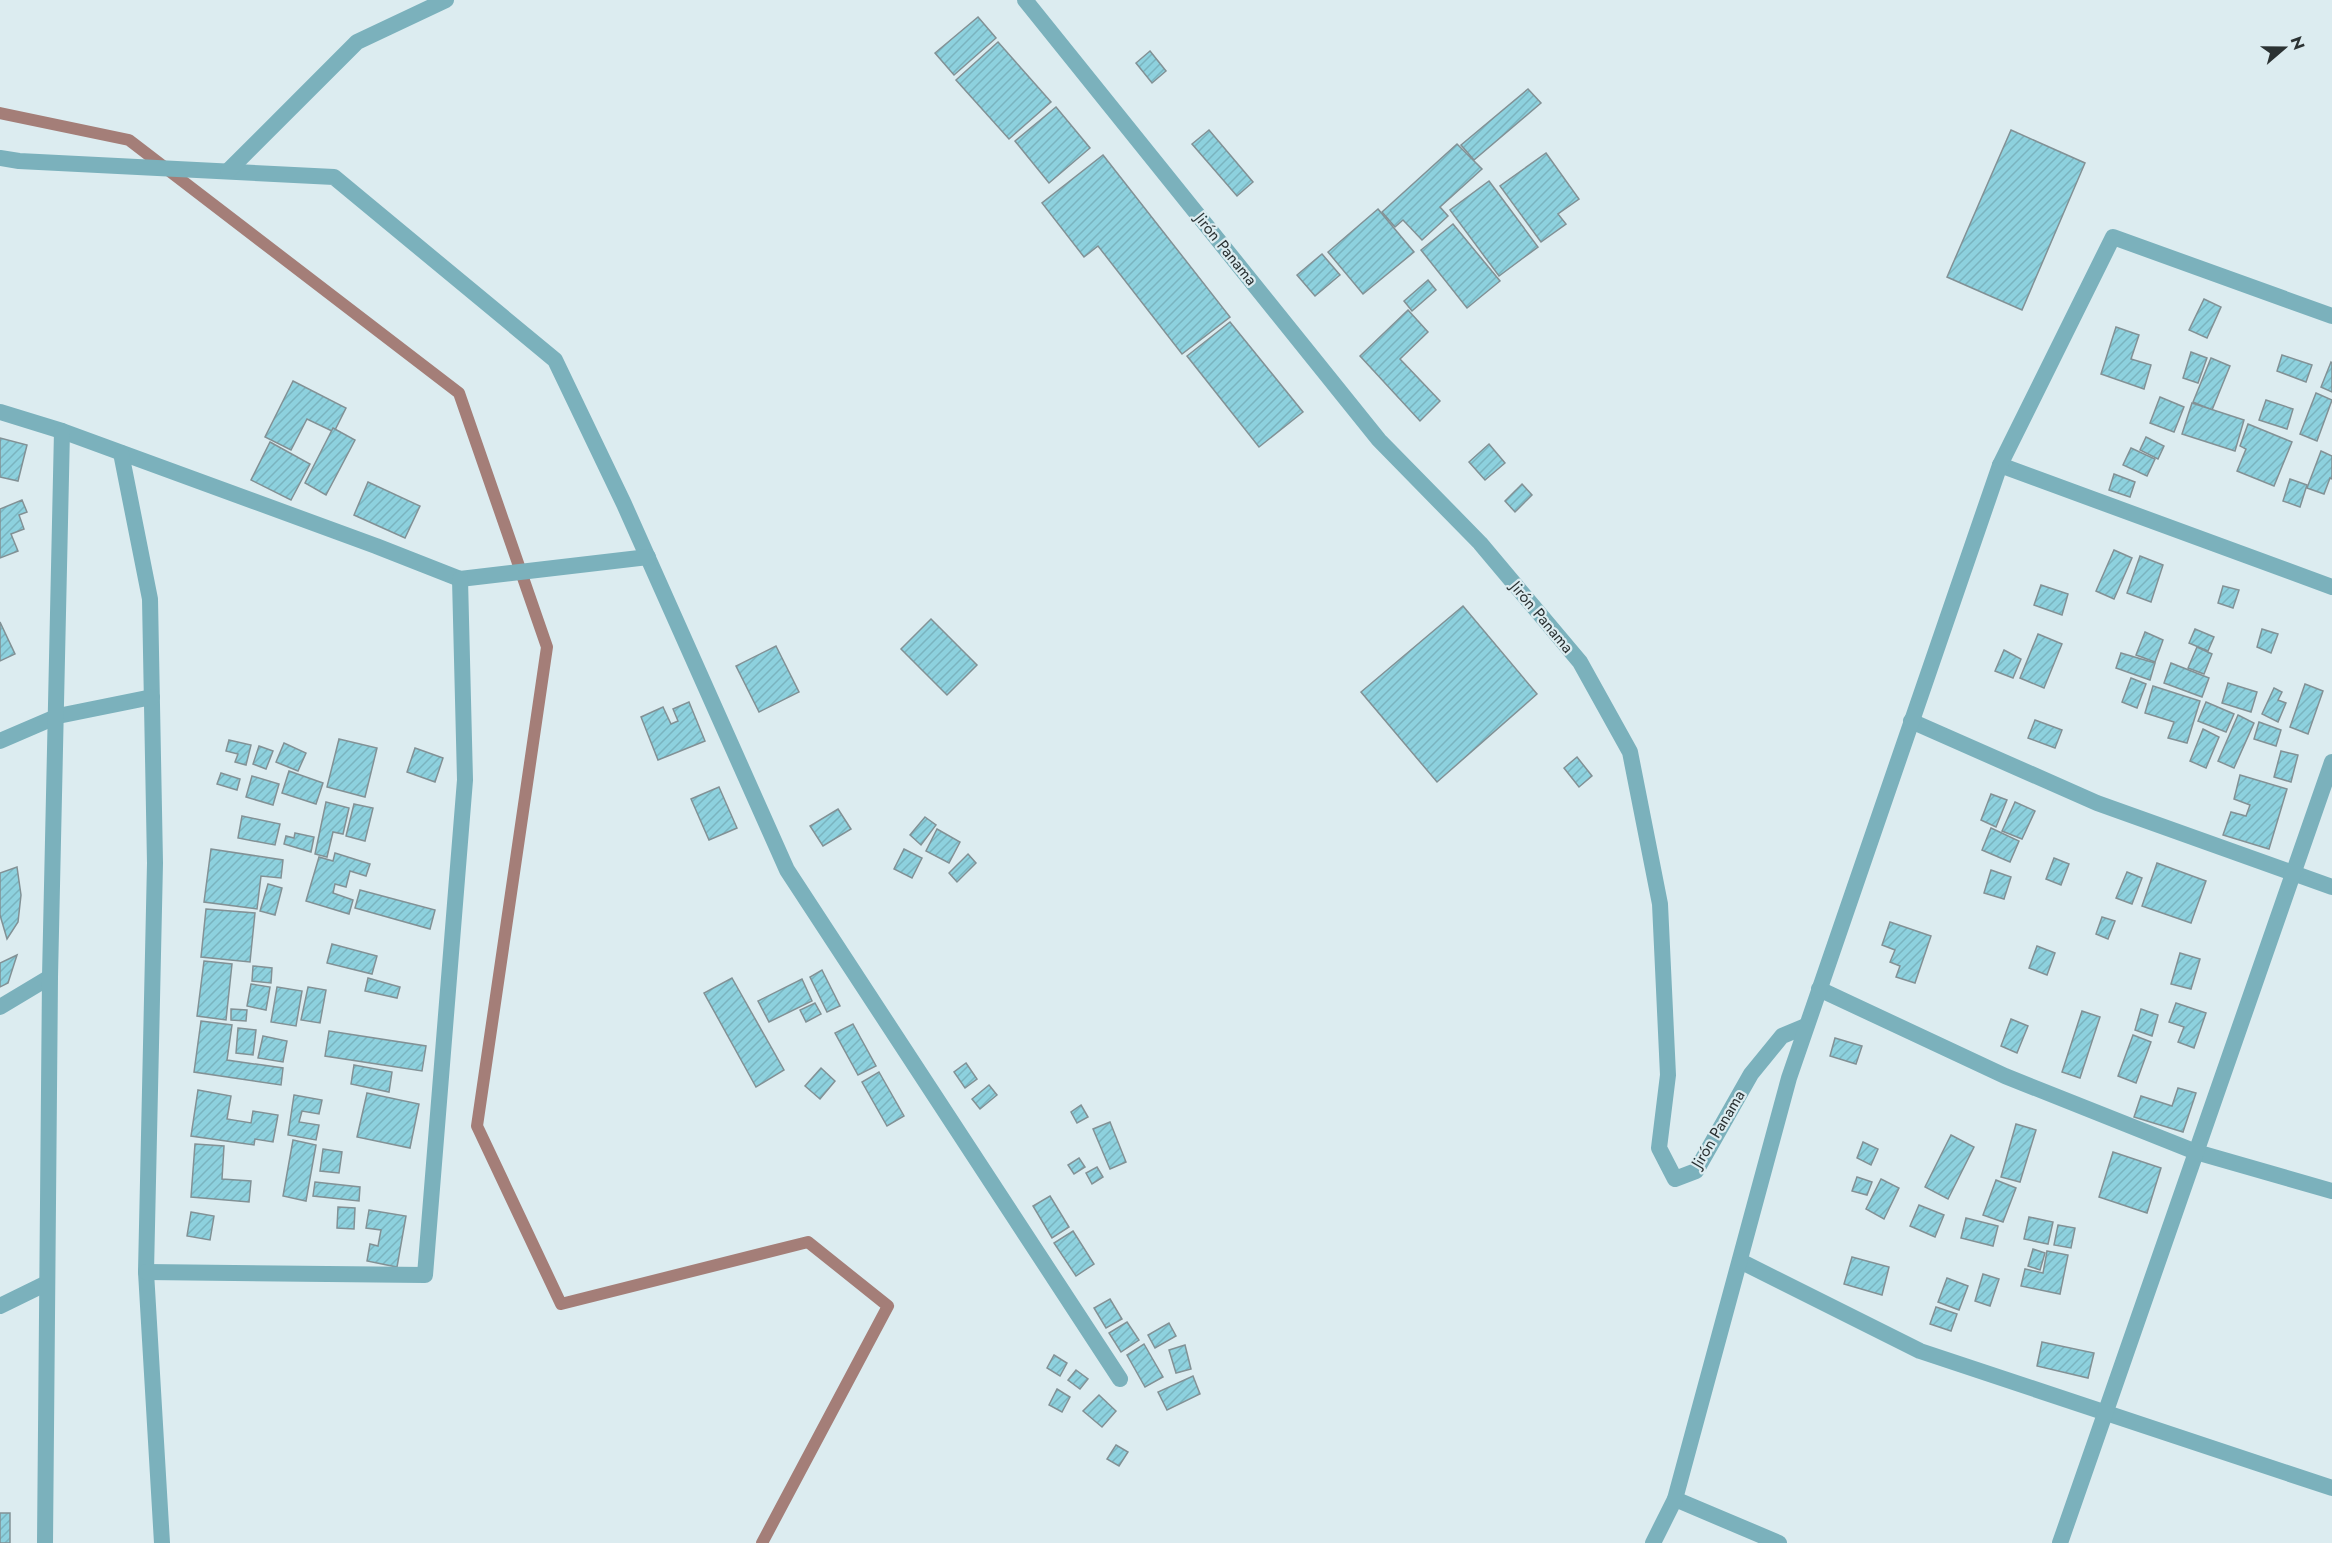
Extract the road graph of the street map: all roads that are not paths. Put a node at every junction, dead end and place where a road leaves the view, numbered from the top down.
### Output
1 (446, 0) edge
2 (1025, 0) edge
3 (0, 158) edge
4 (228, 171) junction
5 (2332, 316) edge
6 (0, 412) edge
7 (62, 431) junction
8 (121, 453) junction
9 (2000, 465) junction
10 (648, 557) junction
11 (460, 579) junction
12 (2332, 587) edge
13 (152, 696) junction
14 (58, 716) junction
15 (1911, 721) junction
16 (0, 741) edge
17 (2332, 762) edge
18 (2293, 874) junction
19 (2332, 887) edge
20 (50, 977) junction
21 (1820, 989) junction
22 (0, 1007) edge
23 (1806, 1026) junction
24 (2196, 1152) junction
25 (2332, 1191) edge
26 (1740, 1261) junction
27 (146, 1272) junction
28 (47, 1283) junction
29 (0, 1306) edge
30 (1120, 1379) dead end
31 (2106, 1411) junction
32 (2332, 1488) edge
33 (1675, 1499) junction
34 (45, 1543) edge
35 (162, 1543) edge
36 (1653, 1543) edge
37 (1779, 1543) edge
38 (2060, 1543) edge

1 - 4 street
2 - 23 street, Jirón Panama
3 - 4 street
4 - 10 street
5 - 9 street
6 - 7 street
7 - 8 street
7 - 14 street
8 - 11 street
8 - 13 street
9 - 12 street
9 - 15 street
10 - 11 street
10 - 30 street
11 - 27 street
13 - 14 street
13 - 27 street
14 - 16 street
14 - 20 street
15 - 18 street
15 - 21 street
17 - 18 street
18 - 19 street
18 - 24 street
20 - 22 street
20 - 28 street
21 - 23 street
21 - 24 street
23 - 26 street
24 - 25 street
24 - 31 street
26 - 31 street
26 - 33 street
27 - 35 street
28 - 29 street
28 - 34 street
31 - 32 street
31 - 38 street
33 - 36 street
33 - 37 street

